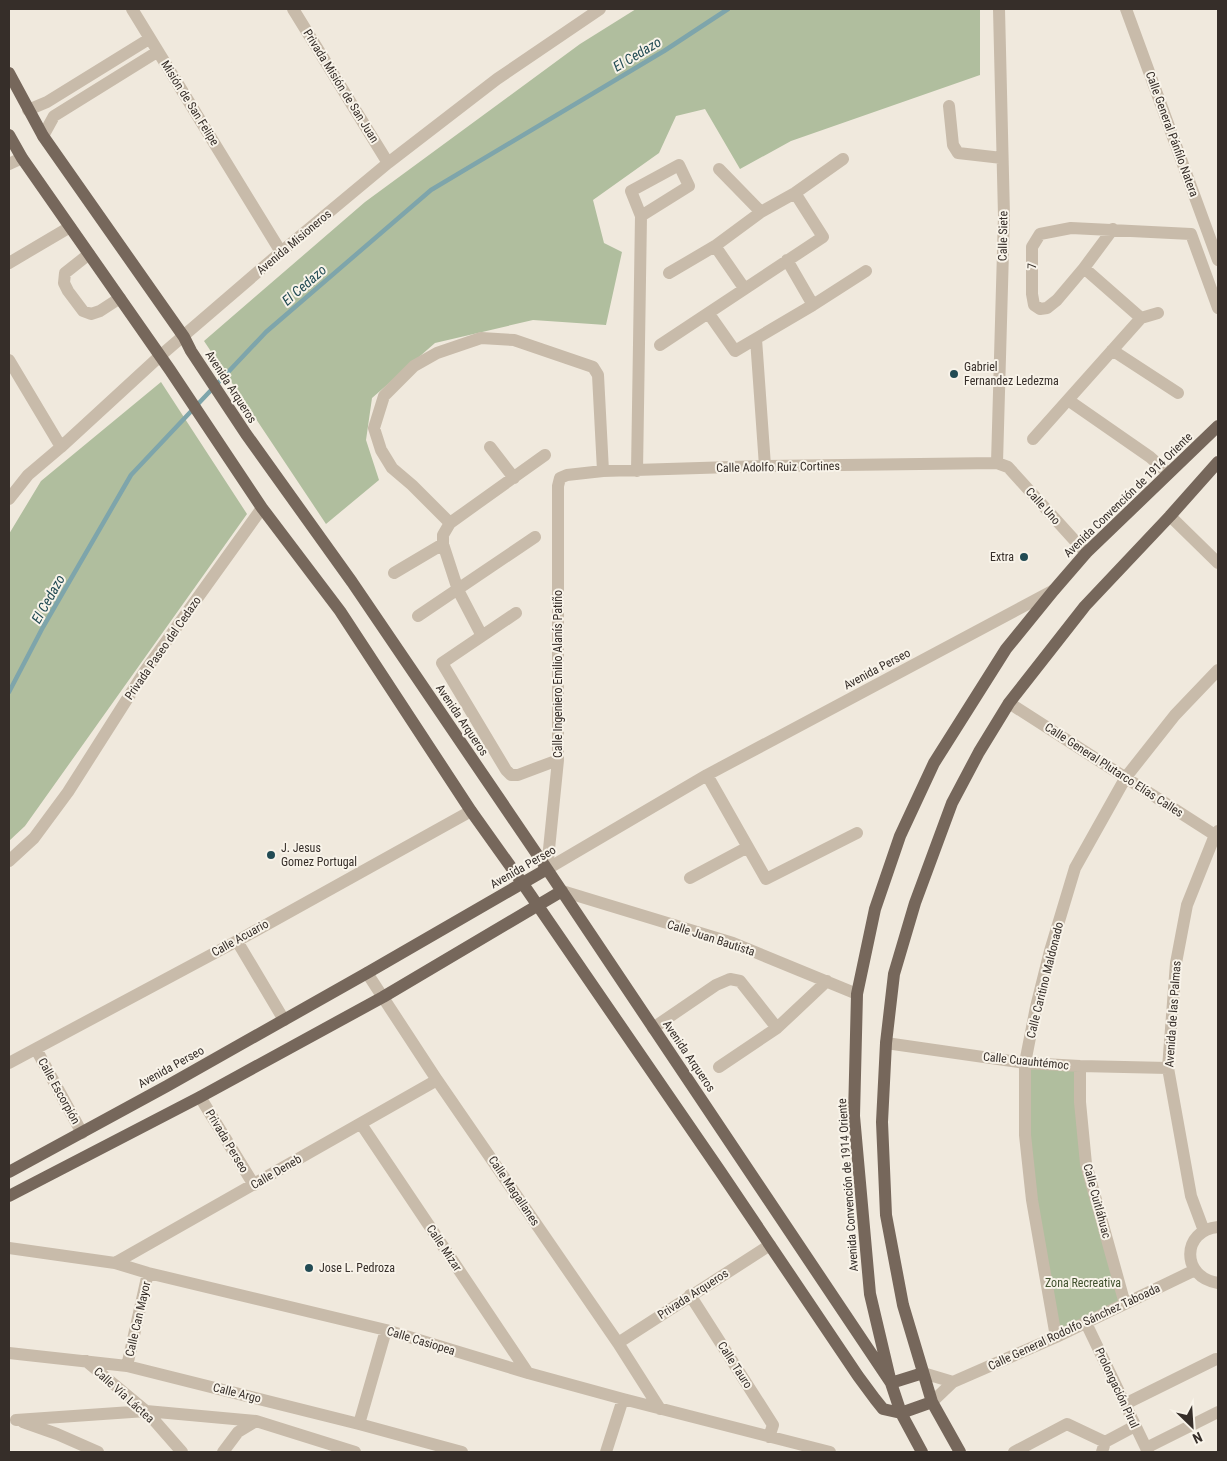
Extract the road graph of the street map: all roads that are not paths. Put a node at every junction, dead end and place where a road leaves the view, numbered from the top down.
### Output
1 (132, 9) edge
2 (293, 9) edge
3 (600, 9) edge
4 (999, 9) edge
5 (1126, 9) edge
6 (149, 39) junction
7 (157, 52) junction
8 (9, 73) edge
9 (80, 82) junction
10 (88, 95) junction
11 (949, 106) dead end
12 (28, 110) junction
13 (9, 134) edge
14 (44, 136) junction
15 (22, 158) junction
16 (1002, 158) junction
17 (843, 159) dead end
18 (388, 163) junction
19 (9, 164) edge
20 (720, 169) dead end
21 (795, 193) junction
22 (761, 212) junction
23 (641, 216) junction
24 (70, 227) junction
25 (1113, 229) junction
26 (715, 246) junction
27 (281, 252) junction
28 (89, 254) junction
29 (787, 260) junction
30 (1218, 260) edge
31 (9, 263) edge
32 (1084, 268) junction
33 (866, 271) dead end
34 (669, 273) dead end
35 (744, 288) junction
36 (120, 298) junction
37 (813, 305) junction
38 (1218, 308) edge
39 (1158, 313) dead end
40 (709, 314) junction
41 (1141, 318) junction
42 (184, 337) junction
43 (756, 339) junction
44 (660, 345) dead end
45 (1112, 350) junction
46 (160, 356) junction
47 (9, 360) edge
48 (1178, 393) dead end
49 (1068, 400) junction
50 (1218, 426) edge
51 (1033, 439) dead end
52 (61, 447) junction
53 (490, 447) dead end
54 (545, 455) dead end
55 (997, 463) junction
56 (1216, 464) edge
57 (765, 466) junction
58 (637, 470) junction
59 (603, 471) junction
60 (1168, 473) junction
61 (514, 478) junction
62 (560, 478) joint
63 (9, 499) edge
64 (262, 508) junction
65 (1170, 516) junction
66 (450, 524) junction
67 (535, 537) dead end
68 (443, 544) junction
69 (1086, 553) junction
70 (1218, 563) edge
71 (394, 573) dead end
72 (458, 590) junction
73 (1054, 590) junction
74 (516, 613) dead end
75 (418, 616) dead end
76 (482, 636) junction
77 (1218, 670) edge
78 (1009, 702) junction
79 (558, 760) junction
80 (707, 775) junction
81 (1126, 777) junction
82 (471, 811) junction
83 (857, 833) dead end
84 (1217, 834) edge
85 (748, 847) junction
86 (9, 861) edge
87 (547, 869) junction
88 (690, 878) dead end
89 (523, 884) junction
90 (562, 891) junction
91 (537, 905) junction
92 (237, 940) junction
93 (367, 973) junction
94 (827, 981) junction
95 (857, 994) junction
96 (383, 997) junction
97 (284, 1020) junction
98 (653, 1028) junction
99 (777, 1028) junction
100 (886, 1043) junction
101 (36, 1049) junction
102 (1025, 1062) junction
103 (9, 1063) edge
104 (1080, 1066) junction
105 (719, 1067) dead end
106 (1168, 1068) junction
107 (437, 1080) junction
108 (200, 1097) junction
109 (361, 1124) junction
110 (82, 1133) junction
111 (9, 1172) edge
112 (254, 1185) junction
113 (9, 1196) edge
114 (1218, 1226) edge
115 (1204, 1230) junction
116 (770, 1245) junction
117 (9, 1248) edge
118 (115, 1263) junction
119 (1195, 1270) junction
120 (148, 1273) junction
121 (1218, 1283) edge
122 (690, 1295) junction
123 (1125, 1304) junction
124 (1086, 1323) junction
125 (386, 1330) junction
126 (1056, 1337) junction
127 (618, 1343) junction
128 (9, 1353) edge
129 (1216, 1358) dead end
130 (86, 1361) junction
131 (127, 1366) junction
132 (528, 1373) junction
133 (923, 1373) junction
134 (953, 1382) junction
135 (891, 1383) junction
136 (623, 1399) junction
137 (932, 1402) junction
138 (1125, 1404) junction
139 (660, 1409) junction
140 (146, 1411) junction
141 (1218, 1412) edge
142 (901, 1413) junction
143 (12, 1419) edge
144 (256, 1421) junction
145 (359, 1424) junction
146 (1135, 1426) junction
147 (769, 1437) junction
148 (1104, 1447) edge
149 (1147, 1450) edge
150 (98, 1452) edge
151 (182, 1452) edge
152 (223, 1452) edge
153 (355, 1452) edge
154 (462, 1452) edge
155 (606, 1452) edge
156 (830, 1452) edge
157 (922, 1452) edge
158 (960, 1452) edge
159 (1014, 1452) edge

1 - 6 street
2 - 18 street, Privada Misión de San Juan
3 - 18 street, Avenida Misioneros
4 - 16 street, Calle Siete
5 - 30 street, Calle General Pánfilo Natera
6 - 7 street
6 - 9 street
7 - 10 street, Misión de San Felipe
7 - 27 street, Misión de San Felipe
8 - 12 main road, Avenida Arqueros
9 - 10 street
9 - 12 street
10 - 14 street, Misión de San Felipe
11 - 16 street
12 - 14 main road, Avenida Arqueros
13 - 15 main road
14 - 42 main road, Avenida Arqueros
15 - 19 street
15 - 24 main road
16 - 55 street, Calle Siete
17 - 21 street
18 - 27 street, Avenida Misioneros
20 - 22 street
21 - 22 street
21 - 29 street
22 - 26 street
23 - 23 street
23 - 58 street
24 - 28 main road
24 - 31 street
25 - 32 street, 7
25 - 32 street, 7
25 - 38 street, 7
26 - 34 street
26 - 35 street
27 - 42 street, Avenida Misioneros
28 - 36 main road
28 - 36 street
29 - 35 street
29 - 37 street
32 - 41 street
33 - 37 street
35 - 40 street
36 - 46 main road
37 - 43 street
39 - 41 street
40 - 43 street
40 - 44 street
41 - 45 street
42 - 46 street, Avenida Misioneros
42 - 87 main road, Avenida Arqueros
43 - 57 street
45 - 48 street
45 - 49 street
46 - 52 street, Avenida Misioneros
46 - 64 main road
47 - 52 street
49 - 51 street
49 - 60 street
50 - 60 main road, Avenida Convención de 1914 Oriente
52 - 63 street, Avenida Misioneros
53 - 61 street
54 - 61 street
55 - 57 street, Calle Adolfo Ruiz Cortines
55 - 69 street, Calle Uno
56 - 65 main road
57 - 58 street, Calle Adolfo Ruiz Cortines
58 - 59 street, Calle Adolfo Ruiz Cortines
59 - 62 street, Calle Adolfo Ruiz Cortines
59 - 66 street
60 - 69 main road, Avenida Convención de 1914 Oriente
61 - 66 street
62 - 79 street, Calle Ingeniero Emilio Alanís Patiño
64 - 82 main road
64 - 86 street, Privada Paseo del Cedazo
65 - 70 street
65 - 78 main road
66 - 68 street
67 - 72 street
68 - 71 street
68 - 72 street
69 - 73 main road, Avenida Convención de 1914 Oriente
72 - 75 street
72 - 76 street
73 - 80 street, Avenida Perseo
73 - 95 main road, Avenida Convención de 1914 Oriente
74 - 76 street
76 - 79 street
77 - 81 street, Calle Caritino Maldonado
78 - 81 street, Calle General Plutarco Elías Calles
78 - 100 main road
79 - 87 street, Calle Ingeniero Emilio Alanís Patiño
80 - 85 street
80 - 87 street, Avenida Perseo
81 - 84 street, Calle General Plutarco Elías Calles
81 - 102 street, Calle Caritino Maldonado
82 - 89 main road
82 - 92 street, Calle Acuario
83 - 85 street
84 - 106 street, Avenida de las Palmas
85 - 88 street
87 - 89 main road, Avenida Perseo
87 - 90 main road, Avenida Arqueros
89 - 91 main road
89 - 93 main road, Avenida Perseo
90 - 91 main road
90 - 94 street, Calle Juan Bautista
90 - 98 main road, Avenida Arqueros
91 - 96 main road
91 - 116 main road
92 - 97 street
92 - 101 street, Calle Acuario
93 - 96 street, Calle Magallanes
93 - 97 main road, Avenida Perseo
94 - 95 street, Calle Juan Bautista
94 - 99 street
95 - 135 main road, Avenida Convención de 1914 Oriente
96 - 107 street, Calle Magallanes
96 - 108 main road
97 - 110 main road, Avenida Perseo
98 - 99 street
98 - 135 main road, Avenida Arqueros
99 - 105 street
100 - 102 street, Calle Cuauhtémoc
100 - 133 main road
101 - 103 street, Calle Acuario
101 - 110 street, Calle Escorpión
102 - 104 street, Calle Cuauhtémoc
102 - 126 street, Calle Caritino Maldonado
104 - 106 street, Calle Cuauhtémoc
104 - 123 street, Calle Cuitláhuac
106 - 115 street, Avenida de las Palmas
107 - 109 street, Calle Deneb
107 - 127 street, Calle Magallanes
108 - 112 street, Privada Perseo
108 - 113 main road
109 - 112 street, Calle Deneb
109 - 132 street, Calle Mizar
110 - 111 main road, Avenida Perseo
112 - 118 street, Calle Deneb
114 - 115 street
115 - 119 street
116 - 122 street, Privada Arqueros
116 - 142 main road
117 - 118 street, Calle Casiopea
118 - 120 street, Calle Casiopea
119 - 121 street
119 - 123 street, Calle General Rodolfo Sánchez Taboada
120 - 125 street, Calle Casiopea
120 - 131 street, Calle Can Mayor
122 - 127 street, Privada Arqueros
122 - 147 street, Calle Tauro
123 - 124 street, Calle General Rodolfo Sánchez Taboada
124 - 126 street, Calle General Rodolfo Sánchez Taboada
124 - 138 street, Prolongación Pirul
125 - 132 street, Calle Casiopea
125 - 145 street
126 - 134 street, Calle General Rodolfo Sánchez Taboada
127 - 139 street, Calle Magallanes
128 - 130 street, Calle Argo
129 - 138 street
130 - 131 street, Calle Argo
130 - 140 street, Calle Vía Láctea
131 - 145 street, Calle Argo
132 - 136 street, Calle Casiopea
133 - 134 street
133 - 135 main road
133 - 137 main road
134 - 137 street, Calle General Rodolfo Sánchez Taboada
135 - 142 main road, Avenida Convención de 1914 Oriente
136 - 139 street, Calle Casiopea
136 - 155 street
137 - 142 main road
137 - 158 main road
138 - 146 street, Prolongación Pirul
139 - 147 street, Calle Casiopea
140 - 143 street, Calle Argo
140 - 144 street, Calle Argo
140 - 151 street, Calle Vía Láctea
141 - 149 street
142 - 157 main road, Avenida Convención de 1914 Oriente
143 - 150 street
144 - 152 street
144 - 153 street, Calle Argo
145 - 154 street, Calle Argo
146 - 148 street
146 - 149 street, Prolongación Pirul
147 - 156 street, Calle Casiopea
148 - 159 street

